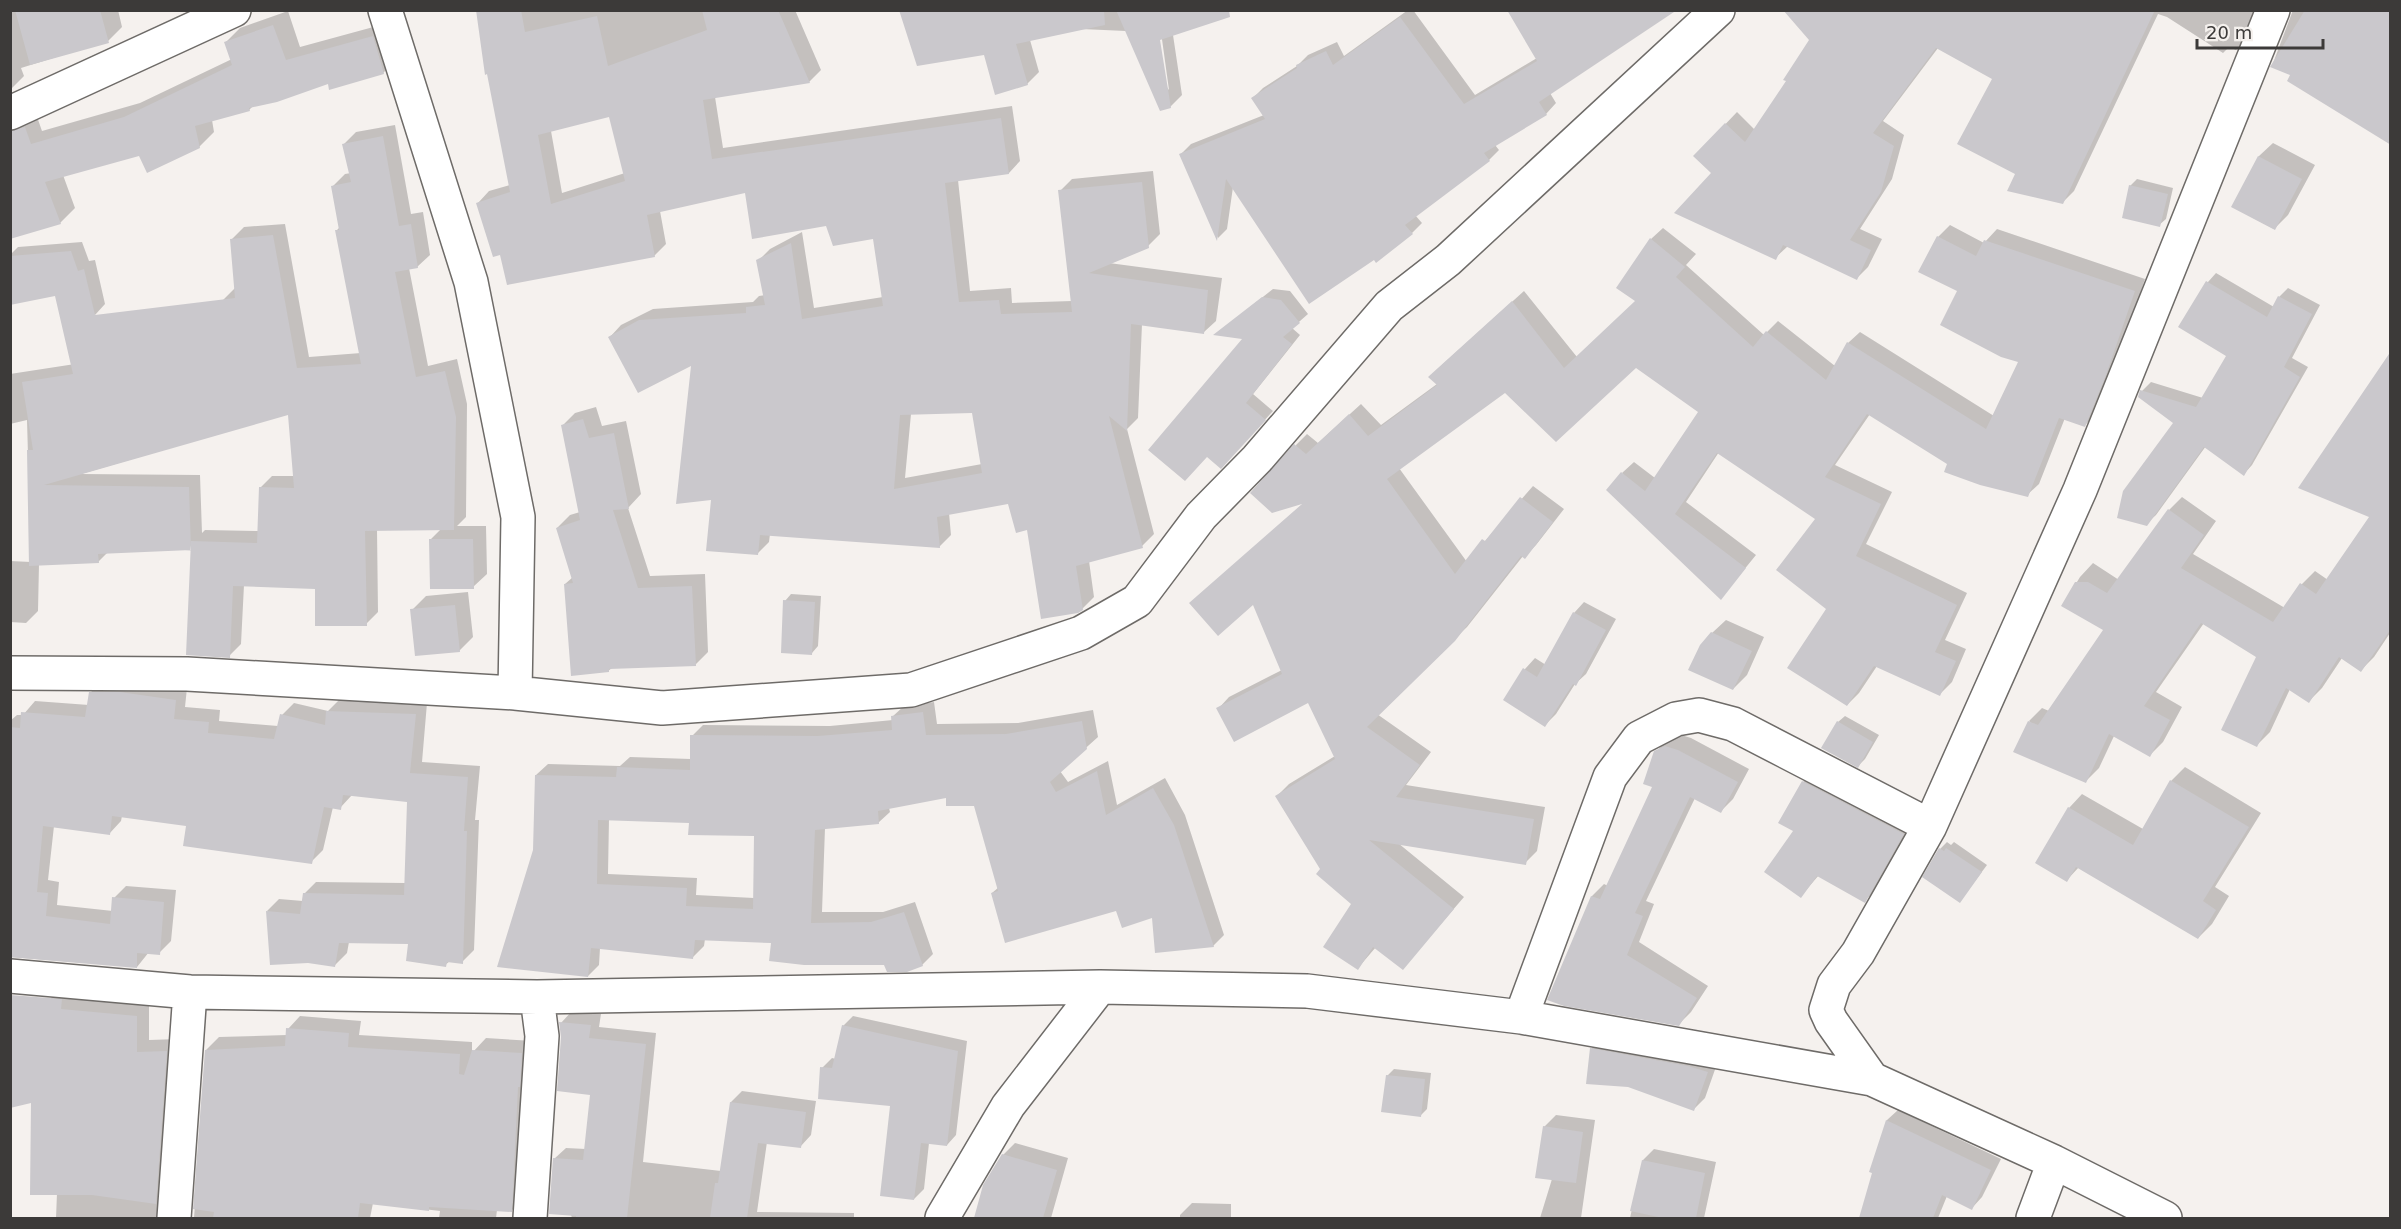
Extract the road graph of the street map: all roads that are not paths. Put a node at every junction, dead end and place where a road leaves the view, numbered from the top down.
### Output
1 (234, 10) edge
2 (385, 10) edge
3 (1718, 10) edge
4 (2273, 10) edge
5 (10, 113) edge
6 (10, 673) edge
7 (515, 693) junction
8 (1930, 826) junction
9 (10, 976) edge
10 (1100, 987) junction
11 (190, 992) junction
12 (537, 997) junction
13 (1521, 1017) junction
14 (1872, 1079) junction
15 (2054, 1162) junction
16 (174, 1218) edge
17 (530, 1218) edge
18 (942, 1218) edge
19 (2033, 1218) edge
20 (2165, 1218) edge

1 - 5 street
2 - 7 street
3 - 7 street
4 - 8 street
6 - 7 street
8 - 13 street
8 - 14 street
9 - 11 street
10 - 12 street
10 - 13 street
10 - 18 street
11 - 12 street
11 - 16 street
12 - 17 street
13 - 14 street
14 - 15 street
15 - 19 street
15 - 20 street

